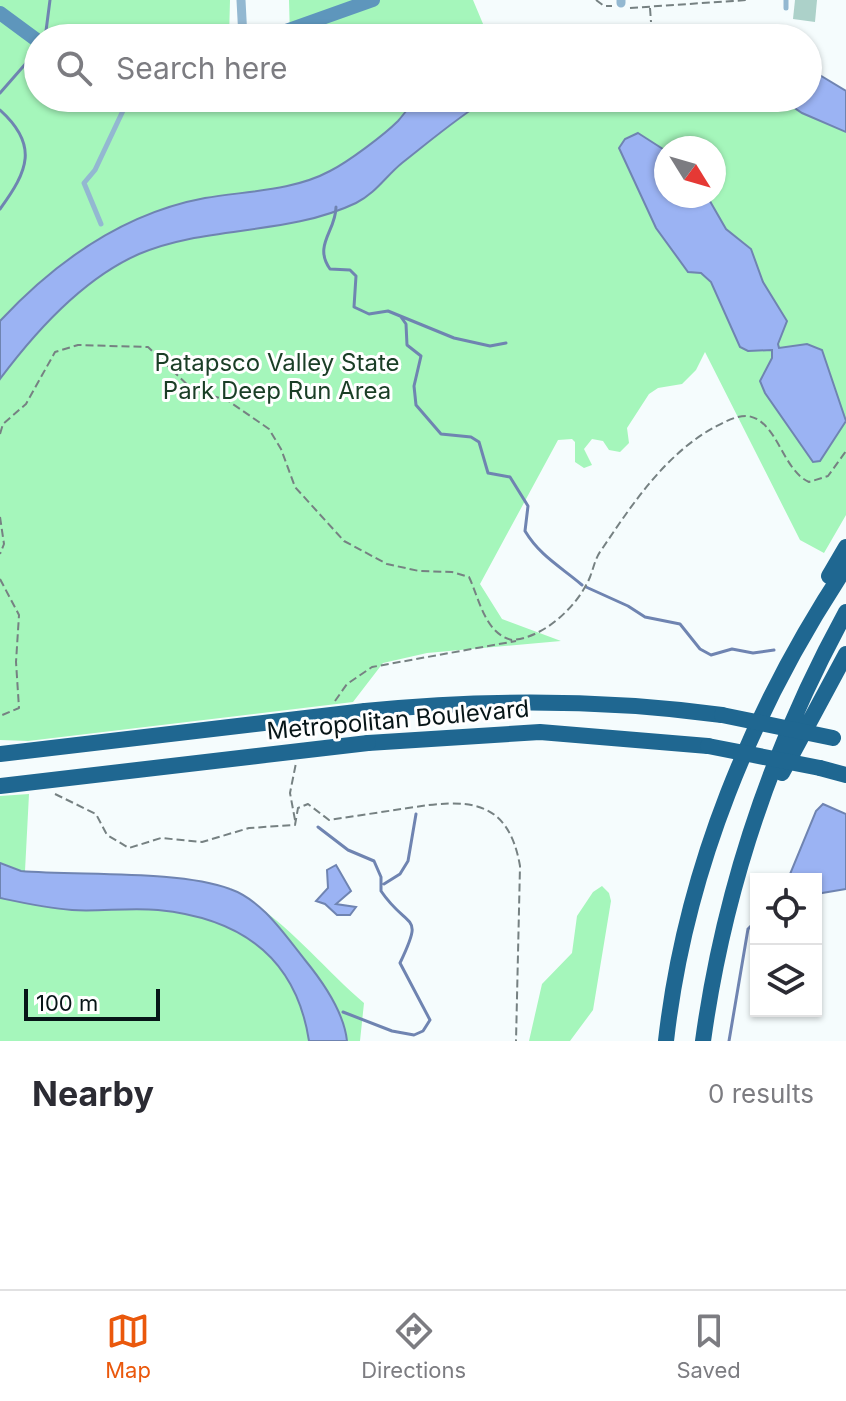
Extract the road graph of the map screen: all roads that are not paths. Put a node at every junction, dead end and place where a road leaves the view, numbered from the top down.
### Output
1 (241, 0) edge
2 (373, 0) edge
3 (786, 0) edge
4 (786, 8) dead end
5 (0, 13) edge
6 (242, 24) edge
7 (305, 24) edge
8 (24, 31) edge
9 (122, 112) edge
10 (101, 224) dead end
11 (846, 547) edge
12 (846, 567) edge
13 (846, 612) edge
14 (808, 628) junction
15 (846, 654) edge
16 (840, 740) edge
17 (0, 754) edge
18 (846, 775) edge
19 (0, 786) edge
20 (725, 919) junction
21 (666, 1041) edge
22 (703, 1041) edge

1 - 6 street
2 - 7 street
3 - 4 lane
5 - 8 street
9 - 10 lane
11 - 14 highway
12 - 14 highway
13 - 20 highway
14 - 21 highway
15 - 20 highway
16 - 17 highway, Metropolitan Boulevard, bridge
18 - 19 highway, Metropolitan Boulevard, bridge
20 - 22 highway

